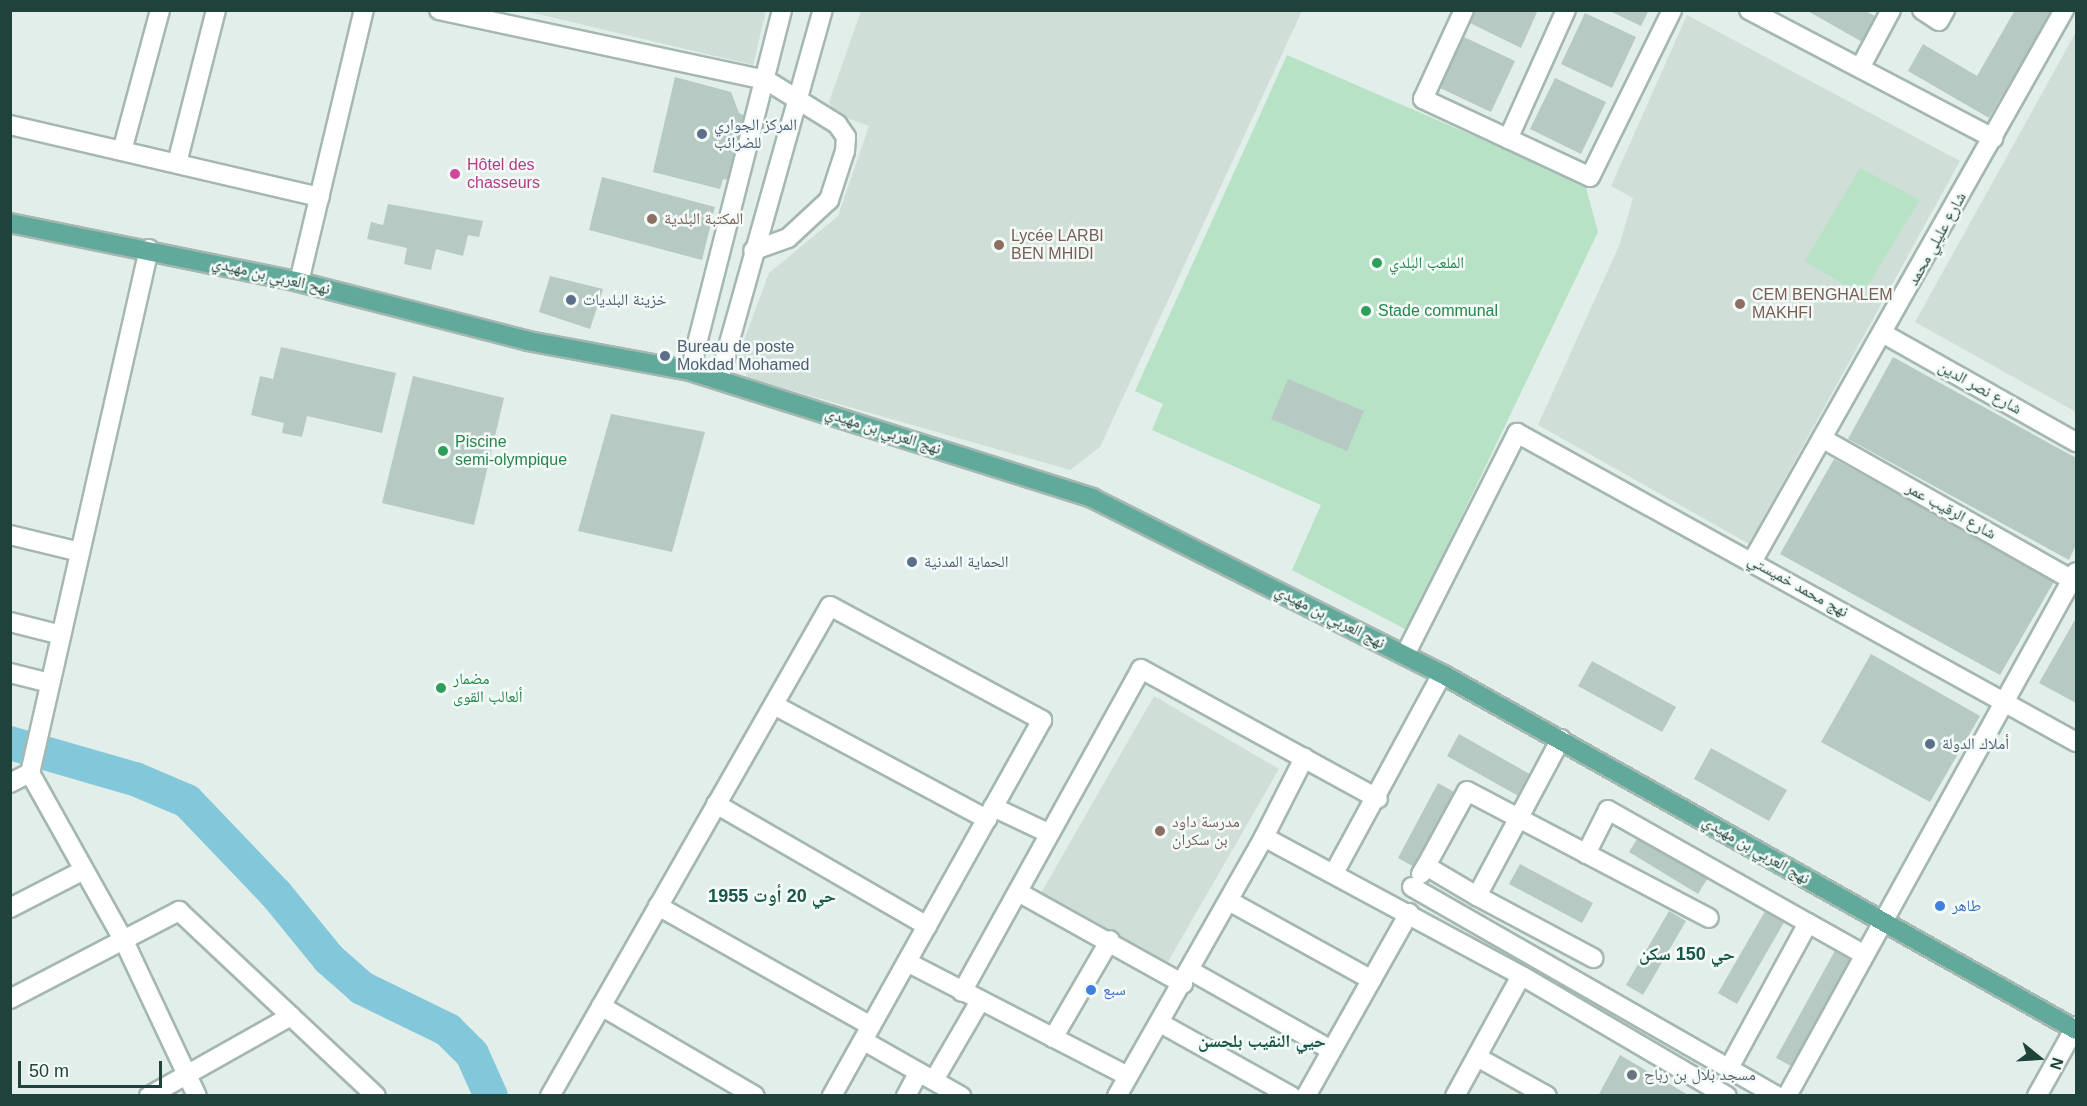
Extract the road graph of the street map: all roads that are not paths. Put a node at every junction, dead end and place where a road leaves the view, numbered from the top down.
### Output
1 (160, 10) edge
2 (216, 10) edge
3 (364, 10) edge
4 (439, 10) edge
5 (782, 10) edge
6 (823, 10) edge
7 (1464, 10) edge
8 (1566, 10) edge
9 (1672, 10) edge
10 (1749, 10) edge
11 (1891, 10) edge
12 (1922, 10) edge
13 (1944, 10) edge
14 (2064, 10) edge
15 (485, 16) edge
16 (1860, 68) junction
17 (766, 80) junction
18 (797, 101) junction
19 (10, 125) edge
20 (1993, 138) junction
21 (1508, 139) junction
22 (122, 151) junction
23 (177, 163) junction
24 (320, 197) junction
25 (10, 224) edge
26 (149, 249) junction
27 (753, 251) junction
28 (300, 282) junction
29 (1884, 334) junction
30 (528, 342) joint
31 (690, 371) junction
32 (719, 379) junction
33 (1825, 441) junction
34 (2076, 442) edge
35 (10, 535) edge
36 (80, 552) junction
37 (1753, 560) junction
38 (2075, 578) edge
39 (10, 622) edge
40 (61, 635) junction
41 (1405, 655) junction
42 (10, 673) edge
43 (1442, 674) junction
44 (50, 683) junction
45 (2005, 702) junction
46 (774, 705) junction
47 (1561, 739) junction
48 (2076, 742) edge
49 (1304, 758) junction
50 (30, 772) junction
51 (10, 783) edge
52 (1378, 799) junction
53 (716, 804) junction
54 (990, 813) junction
55 (1520, 817) junction
56 (1048, 833) junction
57 (1264, 837) junction
58 (1586, 854) junction
59 (1426, 866) junction
60 (84, 870) junction
61 (1334, 873) junction
62 (1412, 887) junction
63 (1018, 892) junction
64 (1477, 896) junction
65 (1228, 901) junction
66 (658, 906) junction
67 (10, 908) edge
68 (1402, 910) junction
69 (1709, 918) dead end
70 (1808, 922) junction
71 (1881, 922) junction
72 (927, 926) junction
73 (1110, 940) junction
74 (124, 941) junction
75 (1864, 955) junction
76 (1593, 958) dead end
77 (907, 962) junction
78 (1521, 976) junction
79 (1187, 978) junction
80 (1372, 980) junction
81 (962, 992) junction
82 (10, 999) edge
83 (980, 1001) junction
84 (601, 1006) junction
85 (291, 1016) junction
86 (1162, 1024) junction
87 (2075, 1029) edge
88 (868, 1034) junction
89 (1053, 1038) junction
90 (1331, 1050) junction
91 (1477, 1056) junction
92 (1729, 1068) junction
93 (188, 1076) junction
94 (926, 1076) junction
95 (1128, 1076) junction
96 (1271, 1091) edge
97 (149, 1095) edge
98 (196, 1095) edge
99 (376, 1095) edge
100 (550, 1095) edge
101 (755, 1095) edge
102 (832, 1095) edge
103 (906, 1095) edge
104 (961, 1095) edge
105 (1117, 1095) edge
106 (1291, 1095) edge
107 (1306, 1095) edge
108 (1455, 1095) edge
109 (1547, 1095) edge
110 (1727, 1095) edge
111 (1777, 1095) edge
112 (1787, 1095) edge
113 (2037, 1095) edge

1 - 22 street
2 - 23 street
3 - 24 street
4 - 15 street
5 - 17 street
6 - 18 street
7 - 21 street
8 - 21 street
9 - 21 street
10 - 16 street
11 - 16 street
12 - 13 street
14 - 20 street, شارع عليلي محمد
15 - 17 street
16 - 20 street
17 - 18 street
17 - 31 street
18 - 27 street
18 - 27 street
19 - 22 street
20 - 29 street, شارع عليلي محمد
22 - 23 street
23 - 24 street
24 - 28 street
25 - 26 main road, نهح العربي بن مهيدي
26 - 28 main road, نهح العربي بن مهيدي
26 - 36 street
27 - 32 street
28 - 30 main road, نهح العربي بن مهيدي
29 - 33 street, شارع عليلي محمد
29 - 34 street, شارع نصر الدين
30 - 31 main road, نهج العربي بن مهيدي
31 - 32 main road, نهج العربي بن مهيدي
32 - 41 main road, نهج العربي بن مهيدي
33 - 37 street, شارع عليلي محمد
33 - 38 street, شارع الرقيب عمر
35 - 36 street
36 - 40 street
37 - 41 street, نهج محمد خميستي
37 - 45 street, نهج محمد خميستي
38 - 45 street
39 - 40 street
40 - 44 street
41 - 43 main road, نهج العربي بن مهيدي
42 - 44 street
43 - 47 main road, نهج العربي بن مهيدي
43 - 52 street
44 - 50 street
45 - 48 street, نهج محمد خميستي
45 - 71 street
46 - 53 street
46 - 54 street
46 - 54 street
47 - 55 street
47 - 71 main road, نهج العربي بن مهيدي
49 - 52 street
49 - 56 street
49 - 57 street
50 - 51 street
50 - 60 street
52 - 61 street
53 - 66 street
53 - 72 street
54 - 56 street
54 - 72 street
55 - 58 street
55 - 59 street
55 - 64 street
56 - 63 street
57 - 61 street
57 - 65 street
58 - 69 street
58 - 70 street
59 - 62 street
59 - 64 street
60 - 67 street
60 - 74 street
61 - 68 street
62 - 68 street
62 - 92 street
63 - 73 street
63 - 81 street
64 - 76 street
65 - 79 street
65 - 80 street
66 - 84 street
66 - 88 street
68 - 78 street
68 - 80 street
70 - 75 street
70 - 92 street
71 - 75 street
71 - 87 main road, نهج العربي بن مهيدي
72 - 77 street
73 - 79 street
73 - 89 street
74 - 82 street
74 - 85 street
74 - 93 street
75 - 112 street
77 - 81 street
77 - 88 street
78 - 91 street
78 - 110 street
79 - 86 street
79 - 90 street
80 - 90 street
81 - 83 street
83 - 89 street
83 - 94 street
84 - 100 street
84 - 101 street
85 - 93 street
85 - 99 street
86 - 95 street
86 - 96 street
87 - 113 street
88 - 94 street
88 - 102 street
89 - 95 street
90 - 107 street
91 - 108 street
91 - 109 street
92 - 111 street
93 - 97 street
93 - 98 street
94 - 103 street
94 - 104 street
95 - 105 street
96 - 106 street

